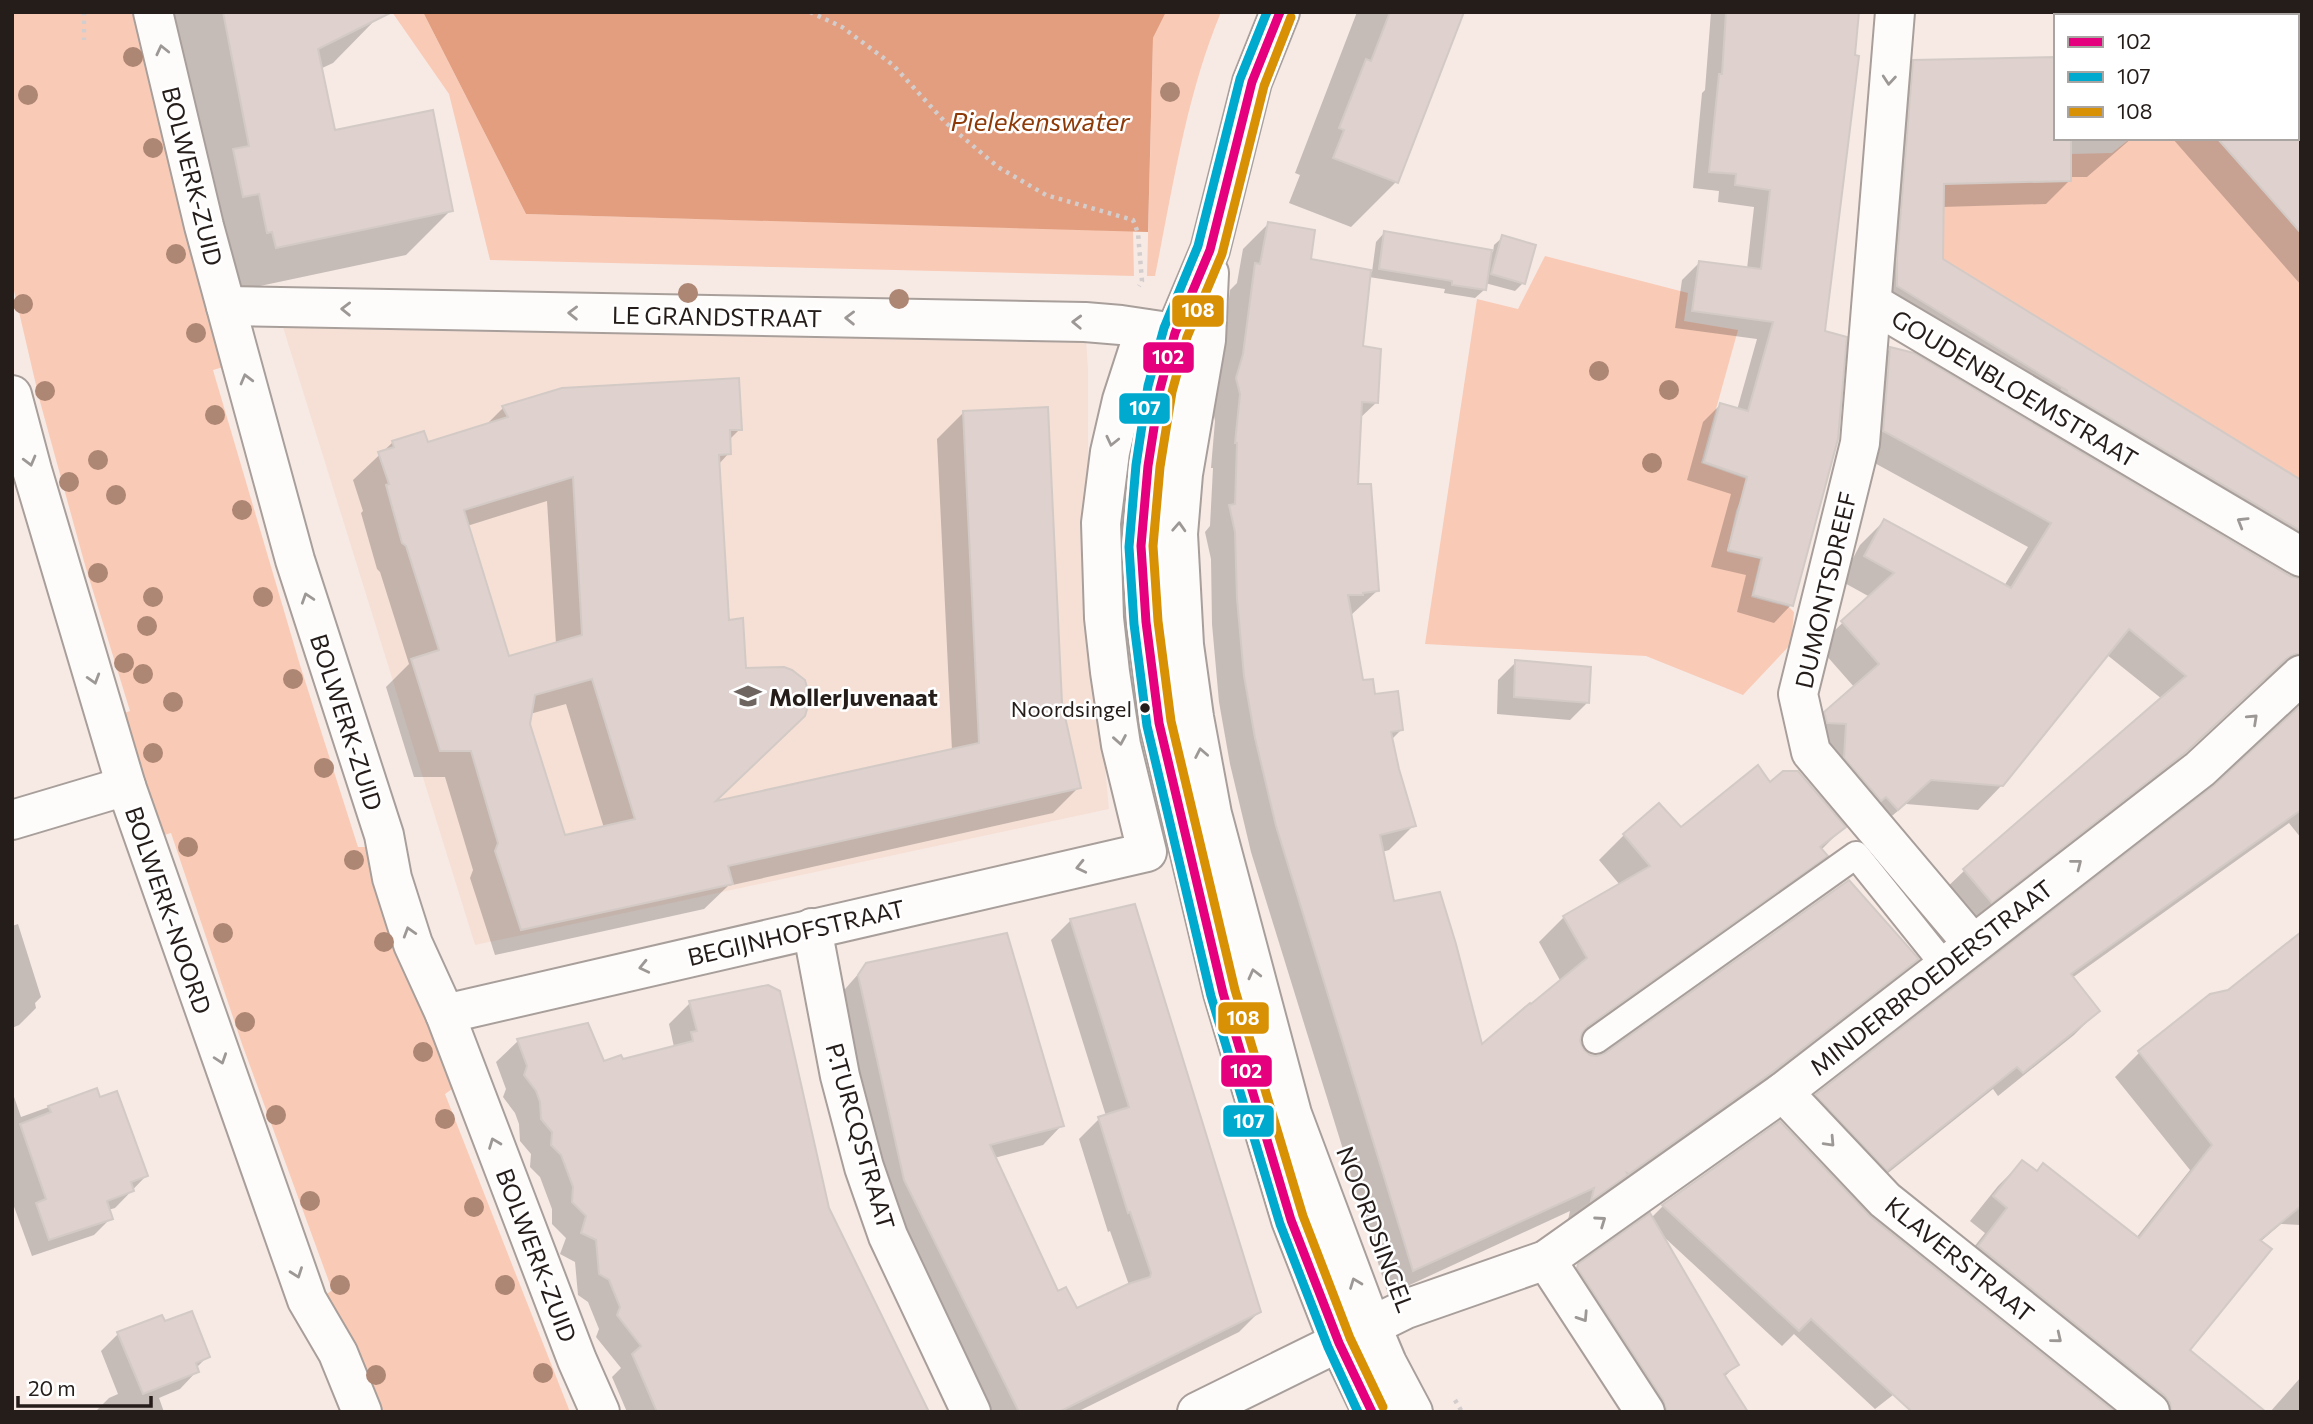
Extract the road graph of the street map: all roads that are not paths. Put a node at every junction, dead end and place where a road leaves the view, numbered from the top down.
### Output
1 (153, 12) edge
2 (1280, 12) edge
3 (1895, 12) edge
4 (1872, 303) junction
5 (226, 306) junction
6 (1175, 334) junction
7 (12, 395) edge
8 (2301, 557) edge
9 (2301, 675) edge
10 (126, 786) junction
11 (12, 820) edge
12 (1147, 852) joint
13 (812, 928) junction
14 (1959, 955) junction
15 (445, 1014) junction
16 (1597, 1040) dead end
17 (1783, 1092) junction
18 (1546, 1260) junction
19 (1355, 1334) junction
20 (362, 1412) edge
21 (600, 1412) edge
22 (971, 1412) edge
23 (1197, 1412) edge
24 (1372, 1412) edge
25 (1413, 1412) edge
26 (1645, 1412) edge
27 (2150, 1412) edge

5 -> 1 street, BOLWERK-ZUID
2 - 6 street, NOORDSINGEL
3 -> 4 street, GOUDENBLOEMSTRAAT
8 -> 4 street, GOUDENBLOEMSTRAAT
4 - 14 street, DUMONTSDREEF
6 -> 5 street, LE GRANDSTRAAT
15 -> 5 street, BOLWERK-ZUID
6 -> 12 street, NOORDSINGEL
6 - 19 street, NOORDSINGEL
7 -> 10 street, BOLWERK-NOORD
14 -> 9 street, MINDERBROEDERSTRAAT
10 - 11 street
10 -> 20 street, BOLWERK-NOORD
12 -> 13 street, BEGIJNHOFSTRAAT
13 -> 15 street, BEGIJNHOFSTRAAT
13 - 22 street, P.TURCQSTRAAT
14 - 16 lane
14 - 17 street, MINDERBROEDERSTRAAT
21 -> 15 street, BOLWERK-ZUID
18 -> 17 street, MINDERBROEDERSTRAAT
17 -> 27 street, KLAVERSTRAAT
18 - 19 street, MINDERBROEDERSTRAAT
18 -> 26 street
19 - 23 street, MINDERBROEDERSTRAAT
19 - 24 street, NOORDSINGEL
19 - 25 street, NOORDSINGEL

